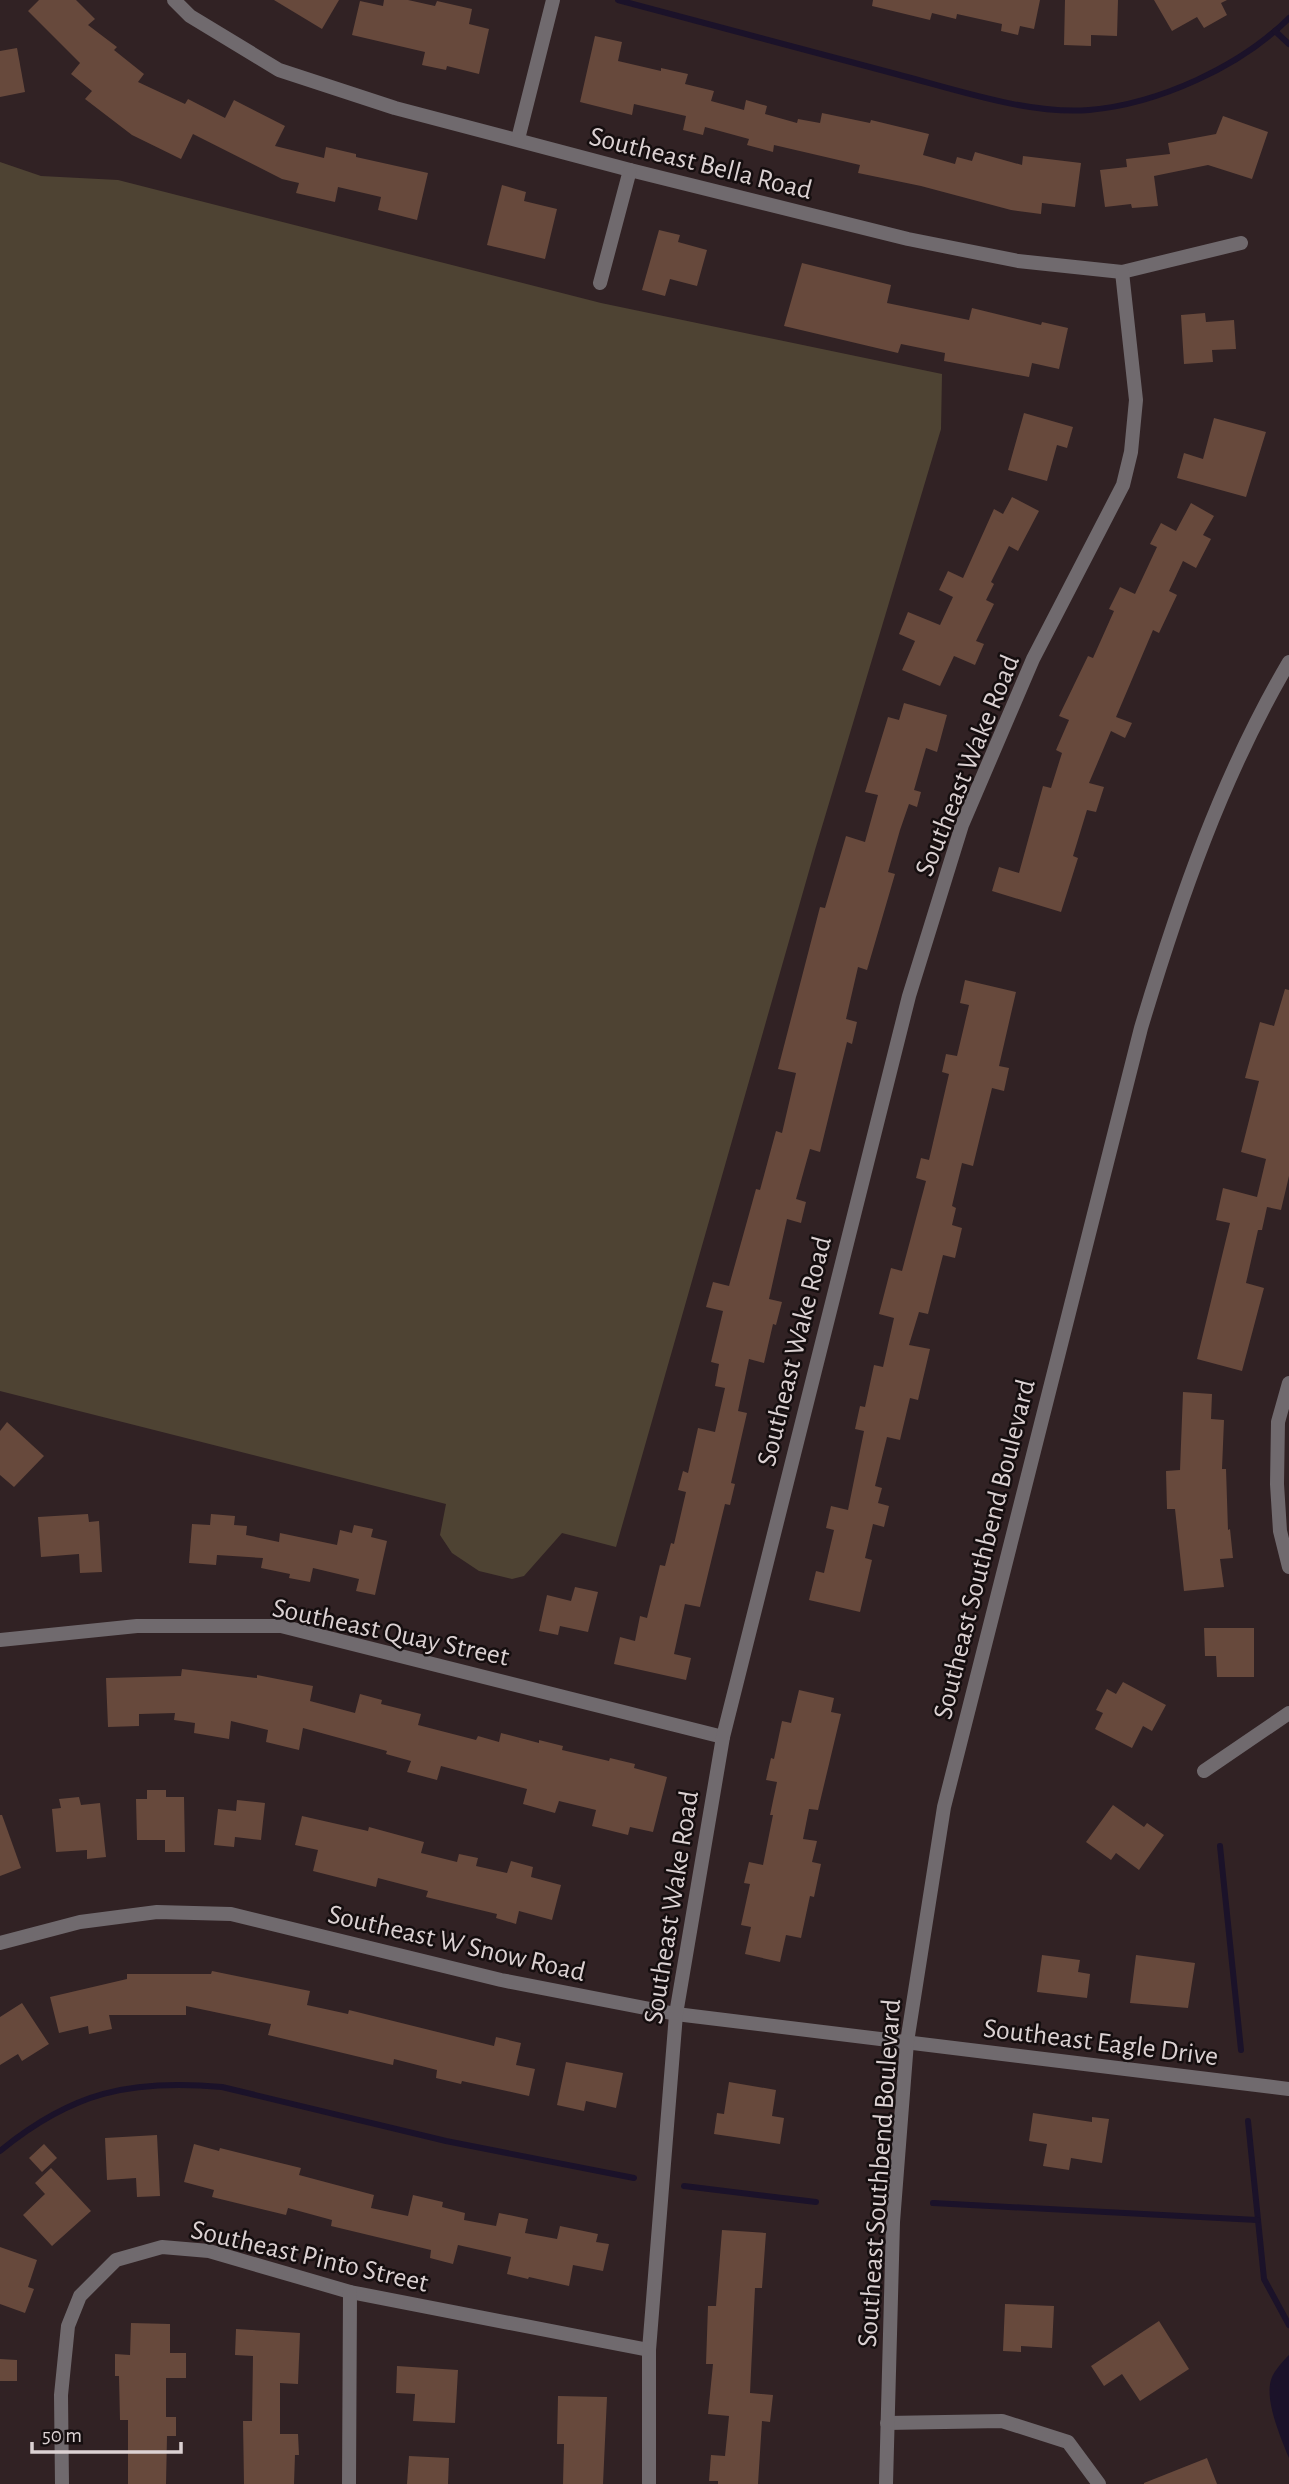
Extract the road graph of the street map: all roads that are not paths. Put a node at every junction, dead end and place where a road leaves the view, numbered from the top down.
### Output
1 (174, 0) edge
2 (553, 0) edge
3 (517, 139) junction
4 (630, 170) junction
5 (1241, 243) dead end
6 (1122, 272) junction
7 (600, 283) dead end
8 (1289, 662) edge
9 (1289, 1382) edge
10 (1289, 1567) edge
11 (0, 1640) edge
12 (1289, 1713) edge
13 (723, 1737) junction
14 (1205, 1771) dead end
15 (0, 1943) edge
16 (676, 2014) junction
17 (906, 2042) junction
18 (1289, 2089) edge
19 (349, 2292) junction
20 (649, 2350) junction
21 (887, 2423) junction
22 (62, 2484) edge
23 (349, 2484) edge
24 (649, 2484) edge
25 (886, 2484) edge
26 (1099, 2484) edge

1 - 3 street, Southeast Bella Road
2 - 3 street
3 - 4 street, Southeast Bella Road
4 - 6 street, Southeast Bella Road
4 - 7 street
5 - 6 street, Southeast Bella Road
6 - 13 street, Southeast Wake Road
8 - 17 street, Southeast Southbend Boulevard
9 - 10 street
11 - 13 street, Southeast Quay Street
12 - 14 street
13 - 16 street, Southeast Wake Road
15 - 16 street, Southeast W Snow Road
16 - 17 street, Southeast W Snow Road
16 - 20 street, Southeast Wake Road
17 - 18 street, Southeast Eagle Drive
17 - 21 street, Southeast Southbend Boulevard
19 - 20 street, Southeast Pinto Street
19 - 22 street, Southeast Pinto Street
19 - 23 street
20 - 24 street, Southeast Wake Road
21 - 25 street, Southeast Southbend Boulevard
21 - 26 street

